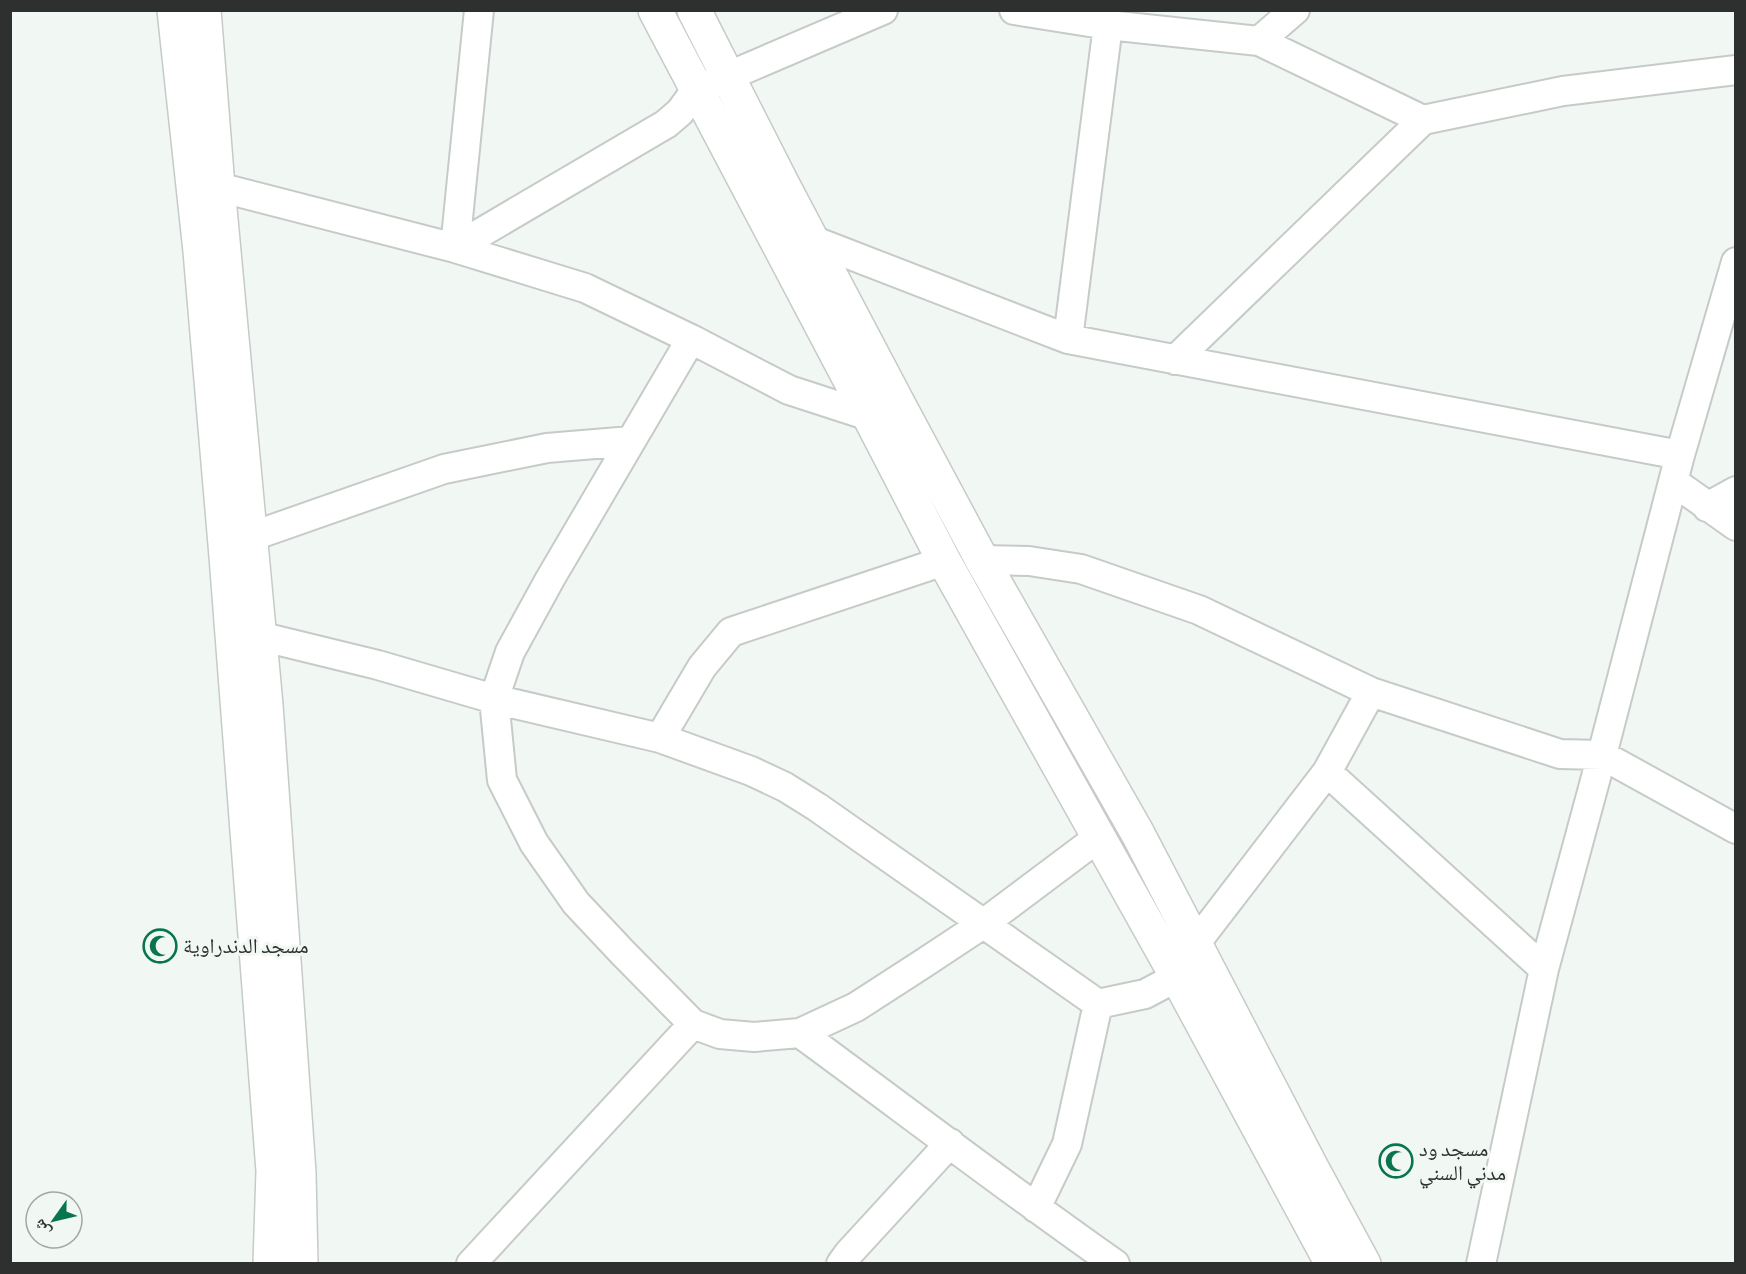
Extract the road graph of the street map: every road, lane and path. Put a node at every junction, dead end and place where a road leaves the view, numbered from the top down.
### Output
1 (174, 10) edge
2 (204, 10) edge
3 (478, 10) edge
4 (655, 10) edge
5 (694, 10) edge
6 (883, 10) edge
7 (1014, 10) edge
8 (1295, 10) edge
9 (1108, 25) junction
10 (1258, 41) junction
11 (1736, 70) edge
12 (728, 75) junction
13 (696, 90) junction
14 (1423, 120) junction
15 (218, 187) junction
16 (812, 240) junction
17 (455, 248) junction
18 (1736, 262) edge
19 (690, 339) junction
20 (1068, 339) junction
21 (1175, 360) junction
22 (869, 416) junction
23 (631, 441) junction
24 (1680, 455) junction
25 (1674, 482) junction
26 (1736, 490) edge
27 (1707, 507) junction
28 (1736, 526) edge
29 (250, 537) junction
30 (982, 560) junction
31 (944, 561) junction
32 (260, 636) junction
33 (1371, 692) junction
34 (494, 699) junction
35 (660, 738) junction
36 (1602, 755) junction
37 (1327, 772) junction
38 (1736, 830) edge
39 (1099, 837) junction
40 (983, 924) junction
41 (1195, 944) junction
42 (1544, 969) junction
43 (1177, 976) junction
44 (1098, 1004) junction
45 (693, 1024) junction
46 (800, 1033) junction
47 (950, 1143) junction
48 (286, 1172) junction
49 (1036, 1208) junction
50 (270, 1263) edge
51 (301, 1263) edge
52 (471, 1263) edge
53 (841, 1263) edge
54 (1115, 1263) edge
55 (1332, 1263) edge
56 (1364, 1263) edge
57 (1480, 1263) edge

1 - 48 main road
2 - 15 main road
3 - 17 street
4 - 13 main road
5 - 12 main road
6 - 12 street
7 - 9 street
8 - 10 street
9 - 10 street
9 - 20 street
10 - 14 street
11 - 14 street
12 - 13 street
12 - 16 main road
13 - 17 street
13 - 22 main road
14 - 21 street
15 - 17 street
15 - 29 main road
16 - 20 street
16 - 30 main road
17 - 19 street
18 - 24 street
19 - 22 street
19 - 23 street
20 - 21 street
21 - 24 street
22 - 31 main road
23 - 29 street
23 - 34 street
24 - 25 street
25 - 27 street
25 - 36 street
26 - 27 street
27 - 28 street
29 - 32 main road
30 - 33 street
30 - 41 main road
31 - 35 street
31 - 39 main road
32 - 34 street
32 - 48 main road
33 - 36 street
33 - 37 street
34 - 35 street
34 - 45 street
35 - 40 street
36 - 38 street
36 - 42 street
37 - 41 street
37 - 42 street
39 - 40 street
39 - 43 main road
40 - 44 street
40 - 46 street
41 - 56 main road
42 - 57 street
43 - 44 street
43 - 55 main road
44 - 49 street
45 - 46 street
45 - 52 street
46 - 47 street
47 - 49 street
47 - 53 street
48 - 50 main road
48 - 51 main road
49 - 54 street

